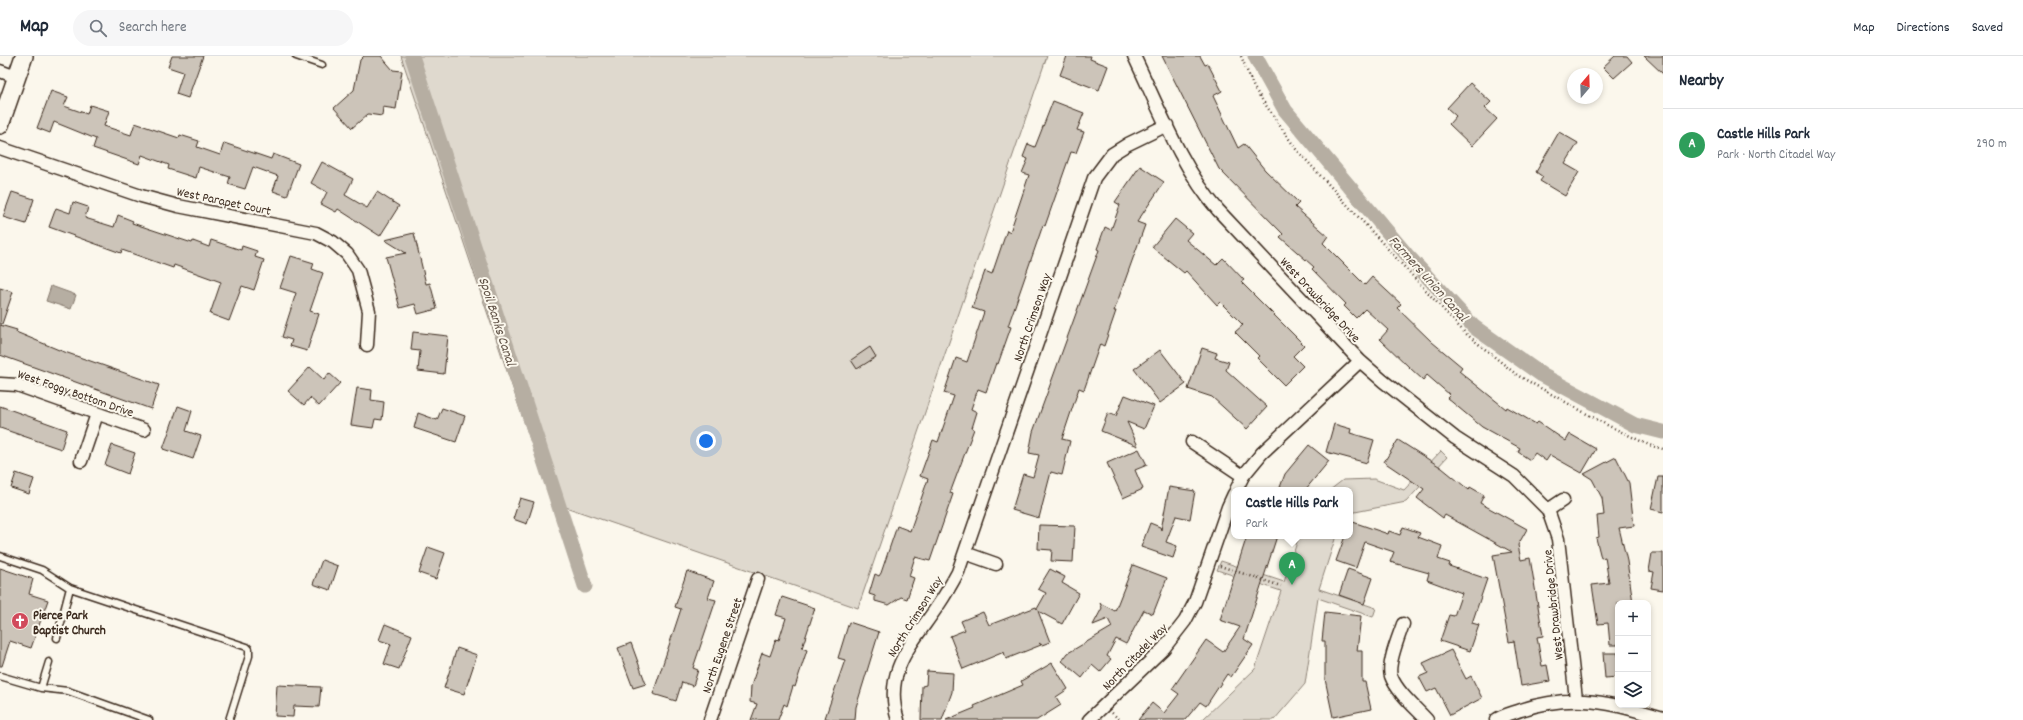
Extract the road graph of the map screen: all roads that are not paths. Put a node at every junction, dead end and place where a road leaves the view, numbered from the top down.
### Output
1 (24, 56) edge
2 (296, 56) edge
3 (1134, 56) edge
4 (322, 65) dead end
5 (0, 71) edge
6 (16, 77) junction
7 (0, 125) edge
8 (1167, 125) junction
9 (0, 148) edge
10 (367, 345) dead end
11 (1360, 360) junction
12 (0, 384) edge
13 (96, 414) junction
14 (144, 430) dead end
15 (1192, 442) dead end
16 (81, 461) dead end
17 (1243, 476) junction
18 (1238, 487) edge
19 (1231, 500) edge
20 (1563, 500) dead end
21 (1548, 510) junction
22 (965, 553) junction
23 (0, 556) edge
24 (996, 564) dead end
25 (758, 579) dead end
26 (70, 588) junction
27 (1403, 624) dead end
28 (57, 638) dead end
29 (49, 662) dead end
30 (0, 676) edge
31 (41, 688) junction
32 (1576, 699) junction
33 (1663, 718) edge
34 (1499, 719) edge
35 (149, 720) edge
36 (229, 720) edge
37 (710, 720) edge
38 (898, 720) edge
39 (1089, 720) edge
40 (1427, 720) edge

1 - 6 street
2 - 4 lane
3 - 8 street, West Drawbridge Drive
5 - 6 street
6 - 7 street
8 - 11 street, West Drawbridge Drive
8 - 22 street, North Crimson Way
9 - 10 street, West Parapet Court
11 - 17 street
11 - 21 street, West Drawbridge Drive
12 - 13 street, West Foggy Bottom Drive
13 - 14 street, West Foggy Bottom Drive
13 - 16 street
15 - 17 street
17 - 18 street
19 - 39 street, North Citadel Way
20 - 21 street
21 - 32 street, West Drawbridge Drive
22 - 24 street
22 - 38 street, North Crimson Way
23 - 26 lane
25 - 37 street, North Eugene Street
26 - 28 lane
26 - 36 lane
27 - 40 street
29 - 31 lane
30 - 31 lane
31 - 35 lane
32 - 33 street
32 - 34 street

